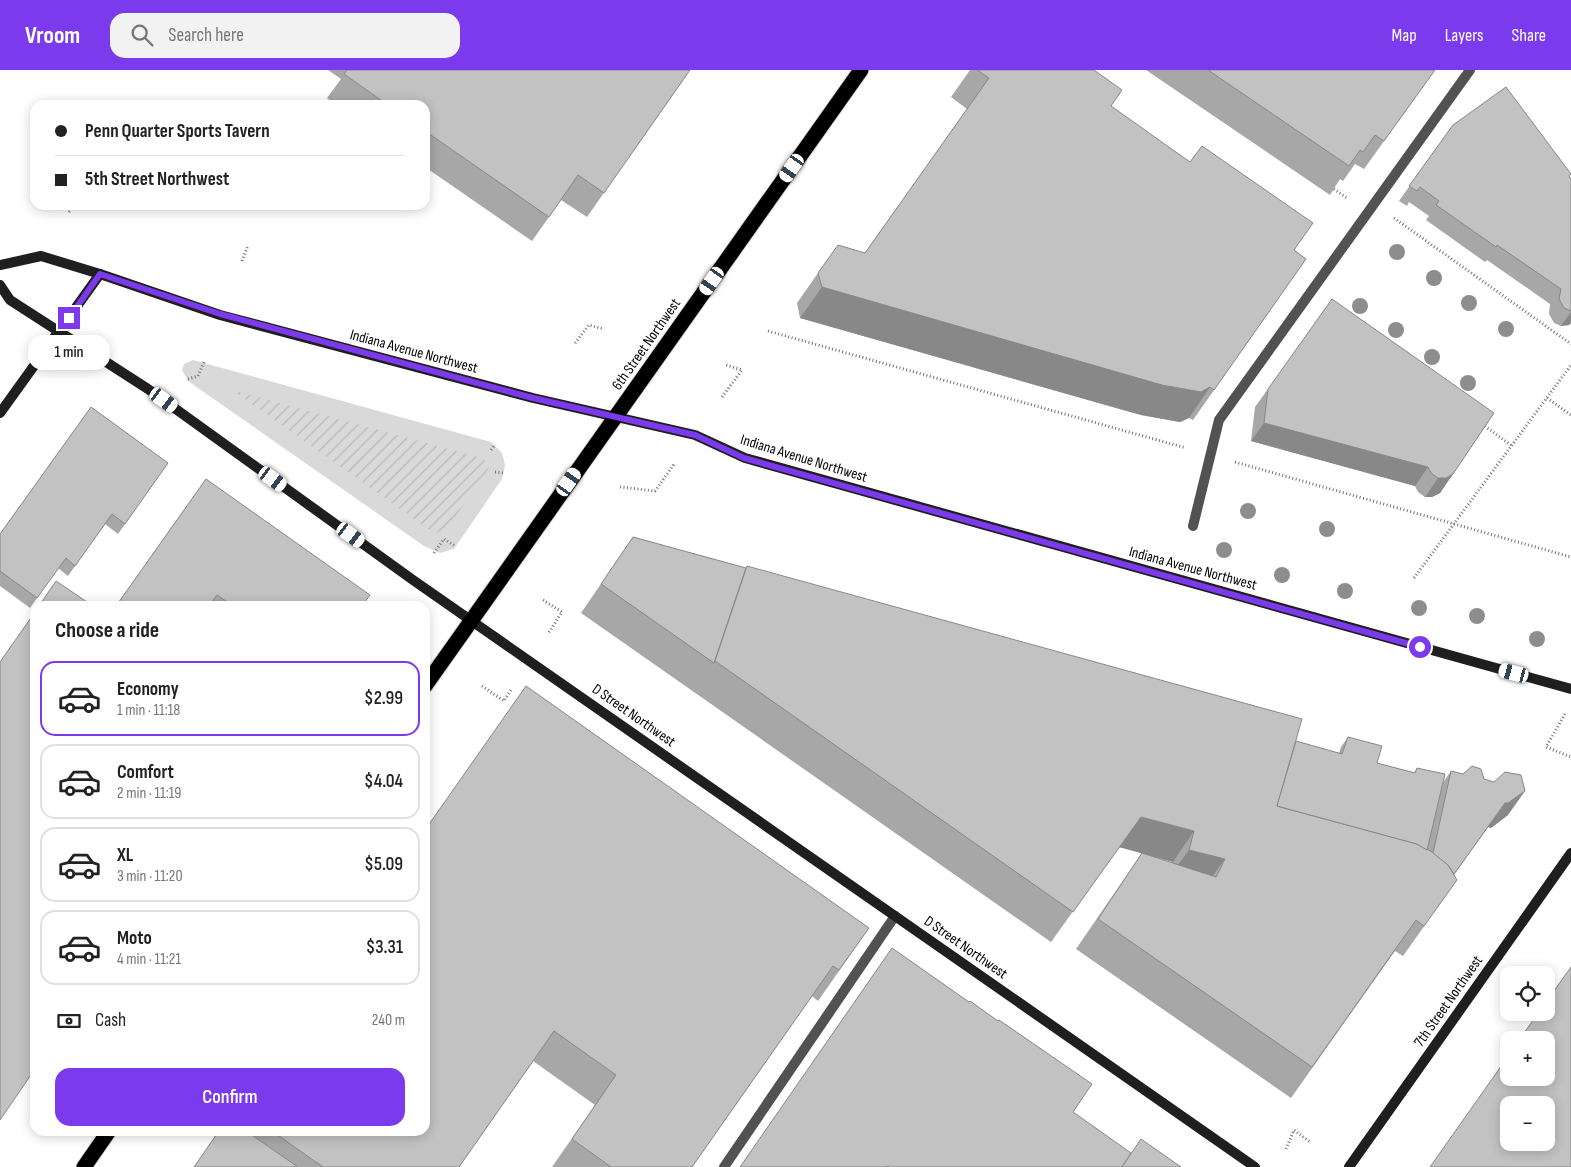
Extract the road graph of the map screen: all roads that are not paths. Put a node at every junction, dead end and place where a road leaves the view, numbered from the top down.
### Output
1 (861, 70) edge
2 (1470, 70) edge
3 (0, 265) edge
4 (100, 274) junction
5 (0, 285) edge
6 (58, 332) junction
7 (0, 412) edge
8 (615, 418) junction
9 (1193, 526) dead end
10 (472, 620) junction
11 (430, 679) edge
12 (1571, 689) edge
13 (1571, 853) edge
14 (895, 916) junction
15 (106, 1136) edge
16 (84, 1167) edge
17 (724, 1167) edge
18 (1255, 1167) edge
19 (1349, 1167) edge

1 - 8 highway, 6th Street Northwest
2 - 9 street
3 - 4 street, Indiana Avenue Northwest
4 - 6 street
4 - 8 street, Indiana Avenue Northwest
5 - 6 street, D Street Northwest
6 - 7 street
6 - 10 street, D Street Northwest
8 - 10 highway, 6th Street Northwest
8 - 12 street, Indiana Avenue Northwest
10 - 11 highway, 6th Street Northwest
10 - 14 street, D Street Northwest
13 - 19 street, 7th Street Northwest
14 - 17 street
14 - 18 street, D Street Northwest
15 - 16 highway

